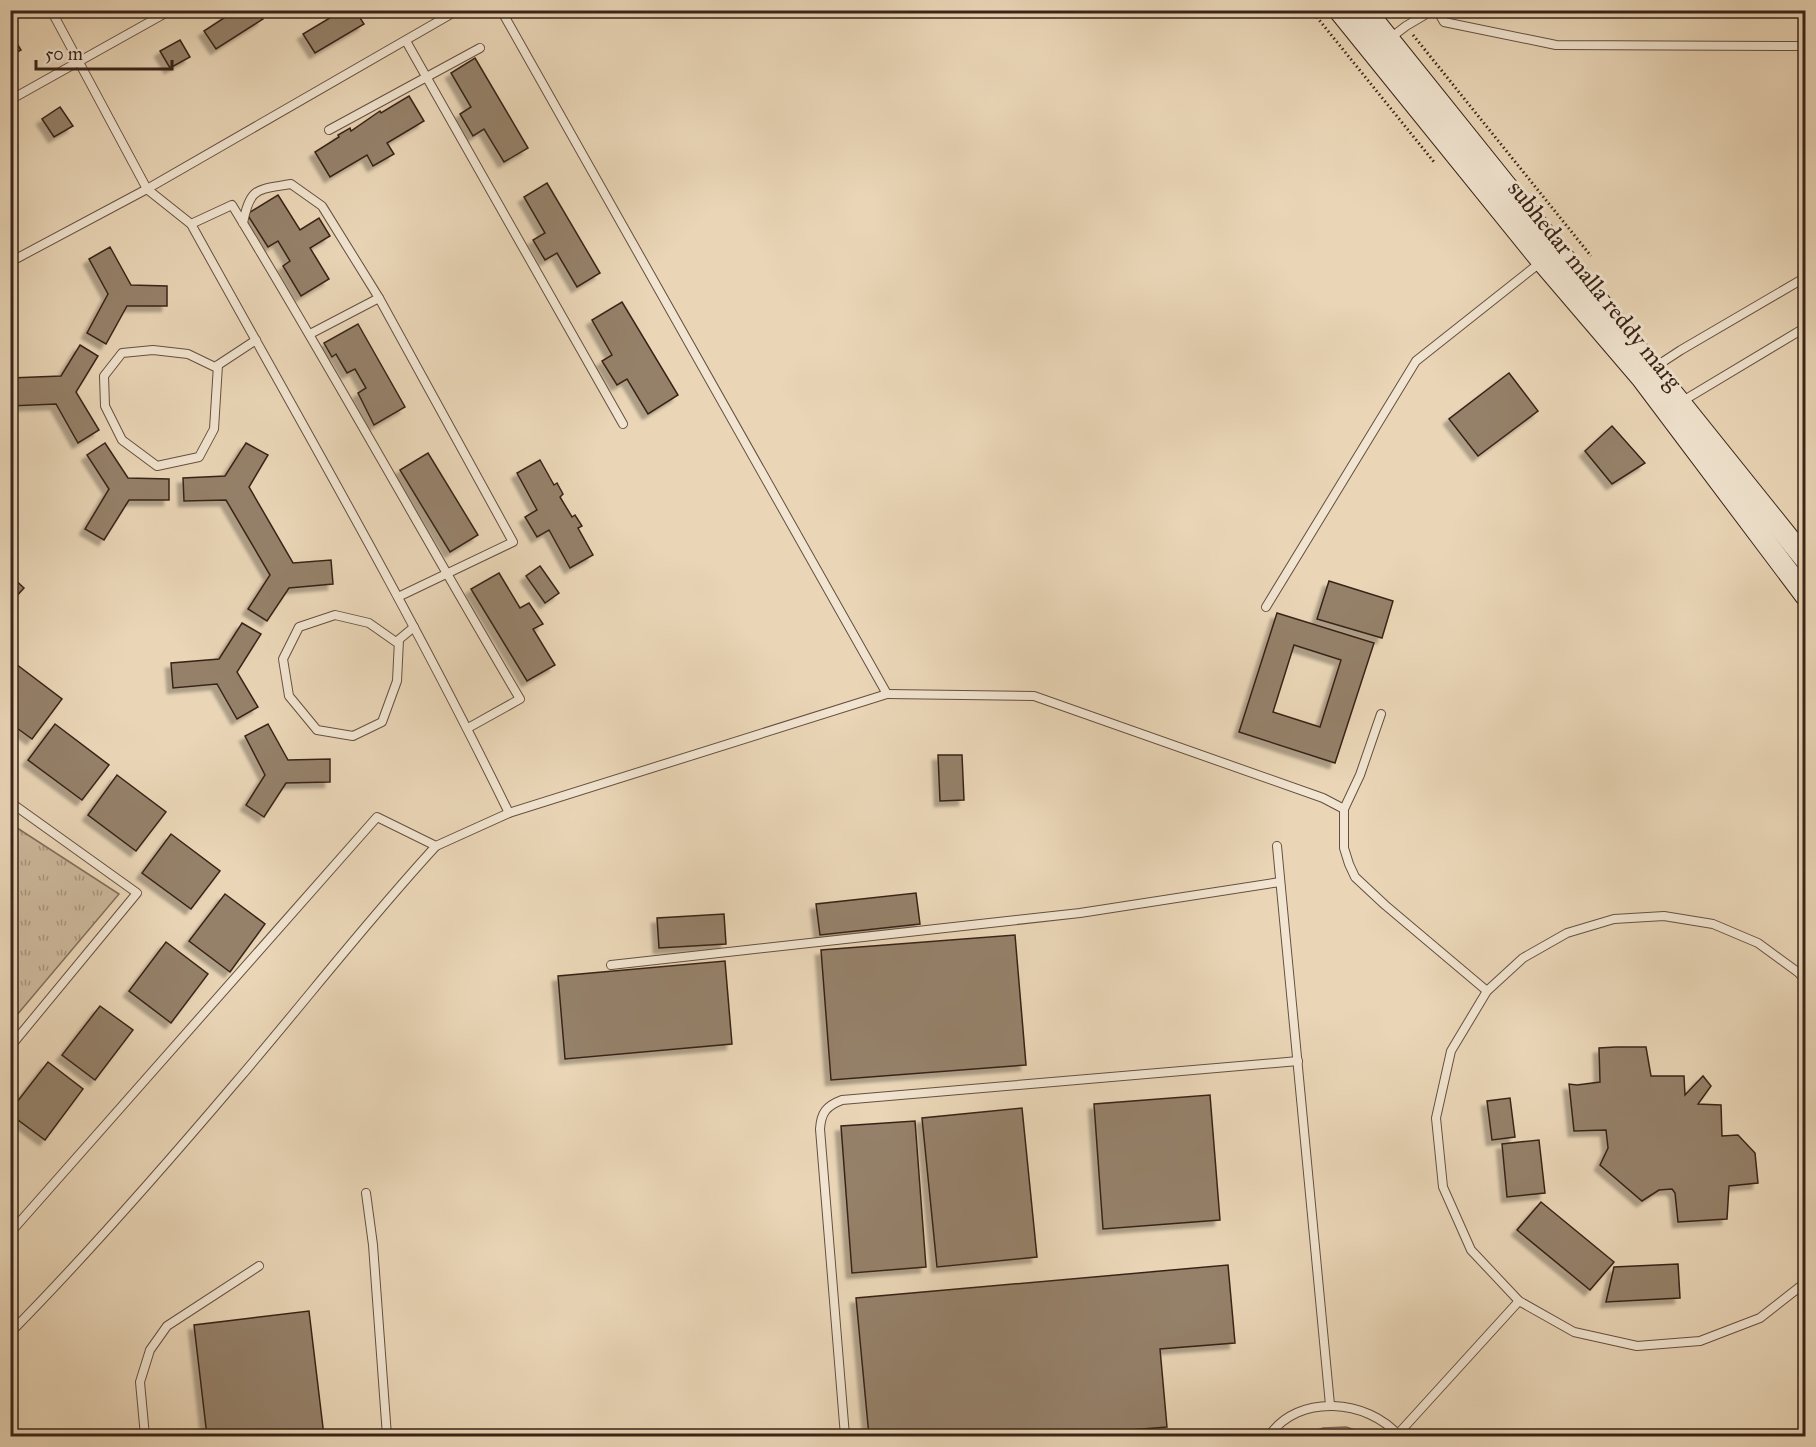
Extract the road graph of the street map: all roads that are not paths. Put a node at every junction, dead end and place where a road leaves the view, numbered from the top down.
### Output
1 (51, 10) edge
2 (171, 10) edge
3 (458, 10) edge
4 (501, 10) edge
5 (1340, 10) edge
6 (1365, 10) edge
7 (1433, 10) edge
8 (1437, 10) edge
9 (1388, 40) junction
10 (406, 41) junction
11 (1806, 46) edge
12 (480, 48) dead end
13 (79, 63) junction
14 (427, 77) junction
15 (10, 100) edge
16 (329, 130) dead end
17 (147, 189) junction
18 (243, 223) junction
19 (191, 224) junction
20 (1542, 261) junction
21 (10, 262) edge
22 (1806, 277) edge
23 (379, 298) junction
24 (1806, 327) edge
25 (310, 334) junction
26 (256, 340) junction
27 (218, 365) junction
28 (1648, 373) junction
29 (1673, 407) junction
30 (623, 423) dead end
31 (1806, 560) edge
32 (446, 574) junction
33 (1806, 596) edge
34 (398, 597) junction
35 (1266, 607) dead end
36 (414, 627) junction
37 (399, 640) junction
38 (887, 694) junction
39 (1381, 714) dead end
40 (468, 728) junction
41 (10, 802) edge
42 (1344, 809) junction
43 (509, 813) junction
44 (436, 846) junction
45 (1277, 846) dead end
46 (1280, 882) junction
47 (1806, 964) edge
48 (611, 965) dead end
49 (1799, 973) junction
50 (1806, 981) edge
51 (1487, 991) junction
52 (10, 1047) edge
53 (1298, 1061) junction
54 (366, 1193) dead end
55 (10, 1233) edge
56 (259, 1266) dead end
57 (1806, 1282) edge
58 (1519, 1301) junction
59 (10, 1333) edge
60 (1330, 1405) junction
61 (1399, 1435) edge
62 (145, 1437) edge
63 (387, 1437) edge
64 (845, 1437) edge
65 (1269, 1437) edge

1 - 13 lane
2 - 13 lane
3 - 10 lane
4 - 38 lane
5 - 20 main road, subhedar malla reddy marg
6 - 9 main road, subhedar malla reddy marg
7 - 9 lane
8 - 11 lane
9 - 28 main road, subhedar malla reddy marg
10 - 14 lane
10 - 17 lane
12 - 14 lane
13 - 15 lane
13 - 17 lane
14 - 16 lane
14 - 30 lane
17 - 19 lane
17 - 21 lane
18 - 19 lane
18 - 23 lane
18 - 25 lane
19 - 26 lane
20 - 28 main road, subhedar malla reddy marg
20 - 35 lane
22 - 28 lane
23 - 25 lane
23 - 32 lane
24 - 29 lane
25 - 32 lane
26 - 27 lane
26 - 34 lane
27 - 27 lane
28 - 29 main road, subhedar malla reddy marg
29 - 31 main road, subhedar malla reddy marg
29 - 33 main road, subhedar malla reddy marg
32 - 34 lane
32 - 40 lane
34 - 36 lane
36 - 37 lane
36 - 40 lane
37 - 37 lane
38 - 42 lane
38 - 43 lane
39 - 42 lane
40 - 43 lane
41 - 52 lane
42 - 51 lane
43 - 44 lane
44 - 55 lane
44 - 59 lane
45 - 46 lane
46 - 48 lane
46 - 53 lane
47 - 49 lane
49 - 50 lane
49 - 51 lane
51 - 58 lane
53 - 60 lane
53 - 64 lane
54 - 63 lane
56 - 62 lane
57 - 58 lane
58 - 61 lane
60 - 61 lane
60 - 65 lane

